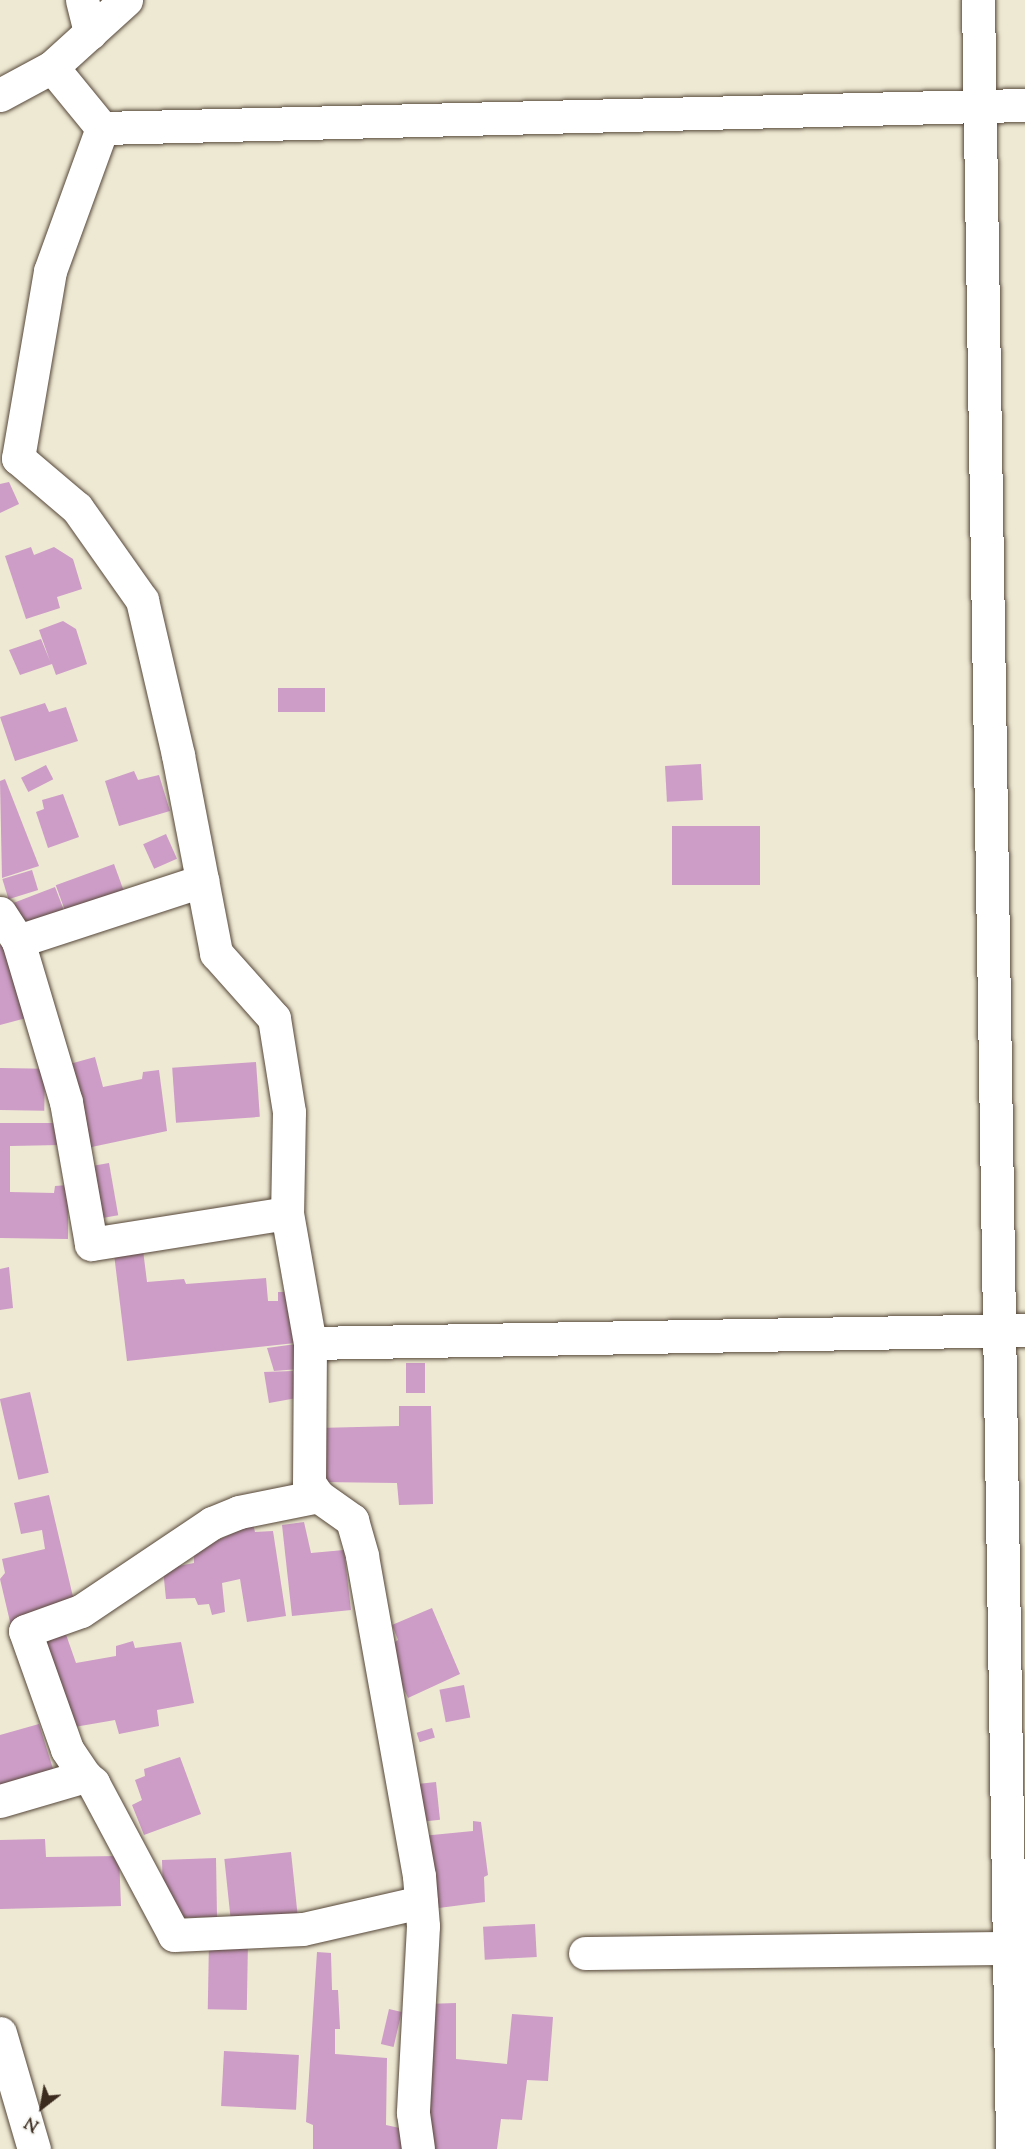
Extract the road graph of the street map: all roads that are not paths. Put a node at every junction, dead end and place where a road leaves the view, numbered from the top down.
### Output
1 (82, 0) edge
2 (126, 0) edge
3 (978, 0) edge
4 (90, 33) junction
5 (52, 67) junction
6 (0, 95) edge
7 (1025, 105) edge
8 (980, 106) junction
9 (102, 128) junction
10 (9, 458) edge
11 (202, 881) junction
12 (0, 914) edge
13 (18, 940) junction
14 (286, 1213) junction
15 (1012, 1331) edge
16 (310, 1343) junction
17 (318, 1496) junction
18 (85, 1776) junction
19 (0, 1802) edge
20 (421, 1902) junction
21 (1016, 1948) edge
22 (585, 1953) dead end
23 (0, 2033) edge
24 (34, 2149) edge
25 (418, 2149) edge
26 (1012, 2149) edge

1 - 4 street
2 - 4 street
3 - 8 street
4 - 5 street
5 - 6 street
5 - 9 street
7 - 8 street
8 - 9 street
8 - 15 street
9 - 10 street
10 - 11 street
11 - 13 street
11 - 14 street
12 - 13 street
13 - 14 street
14 - 16 street
15 - 16 street
15 - 21 street
16 - 17 street
17 - 18 street
17 - 20 street
18 - 19 street
18 - 20 street
20 - 25 street
21 - 22 street
21 - 26 street
23 - 24 street

